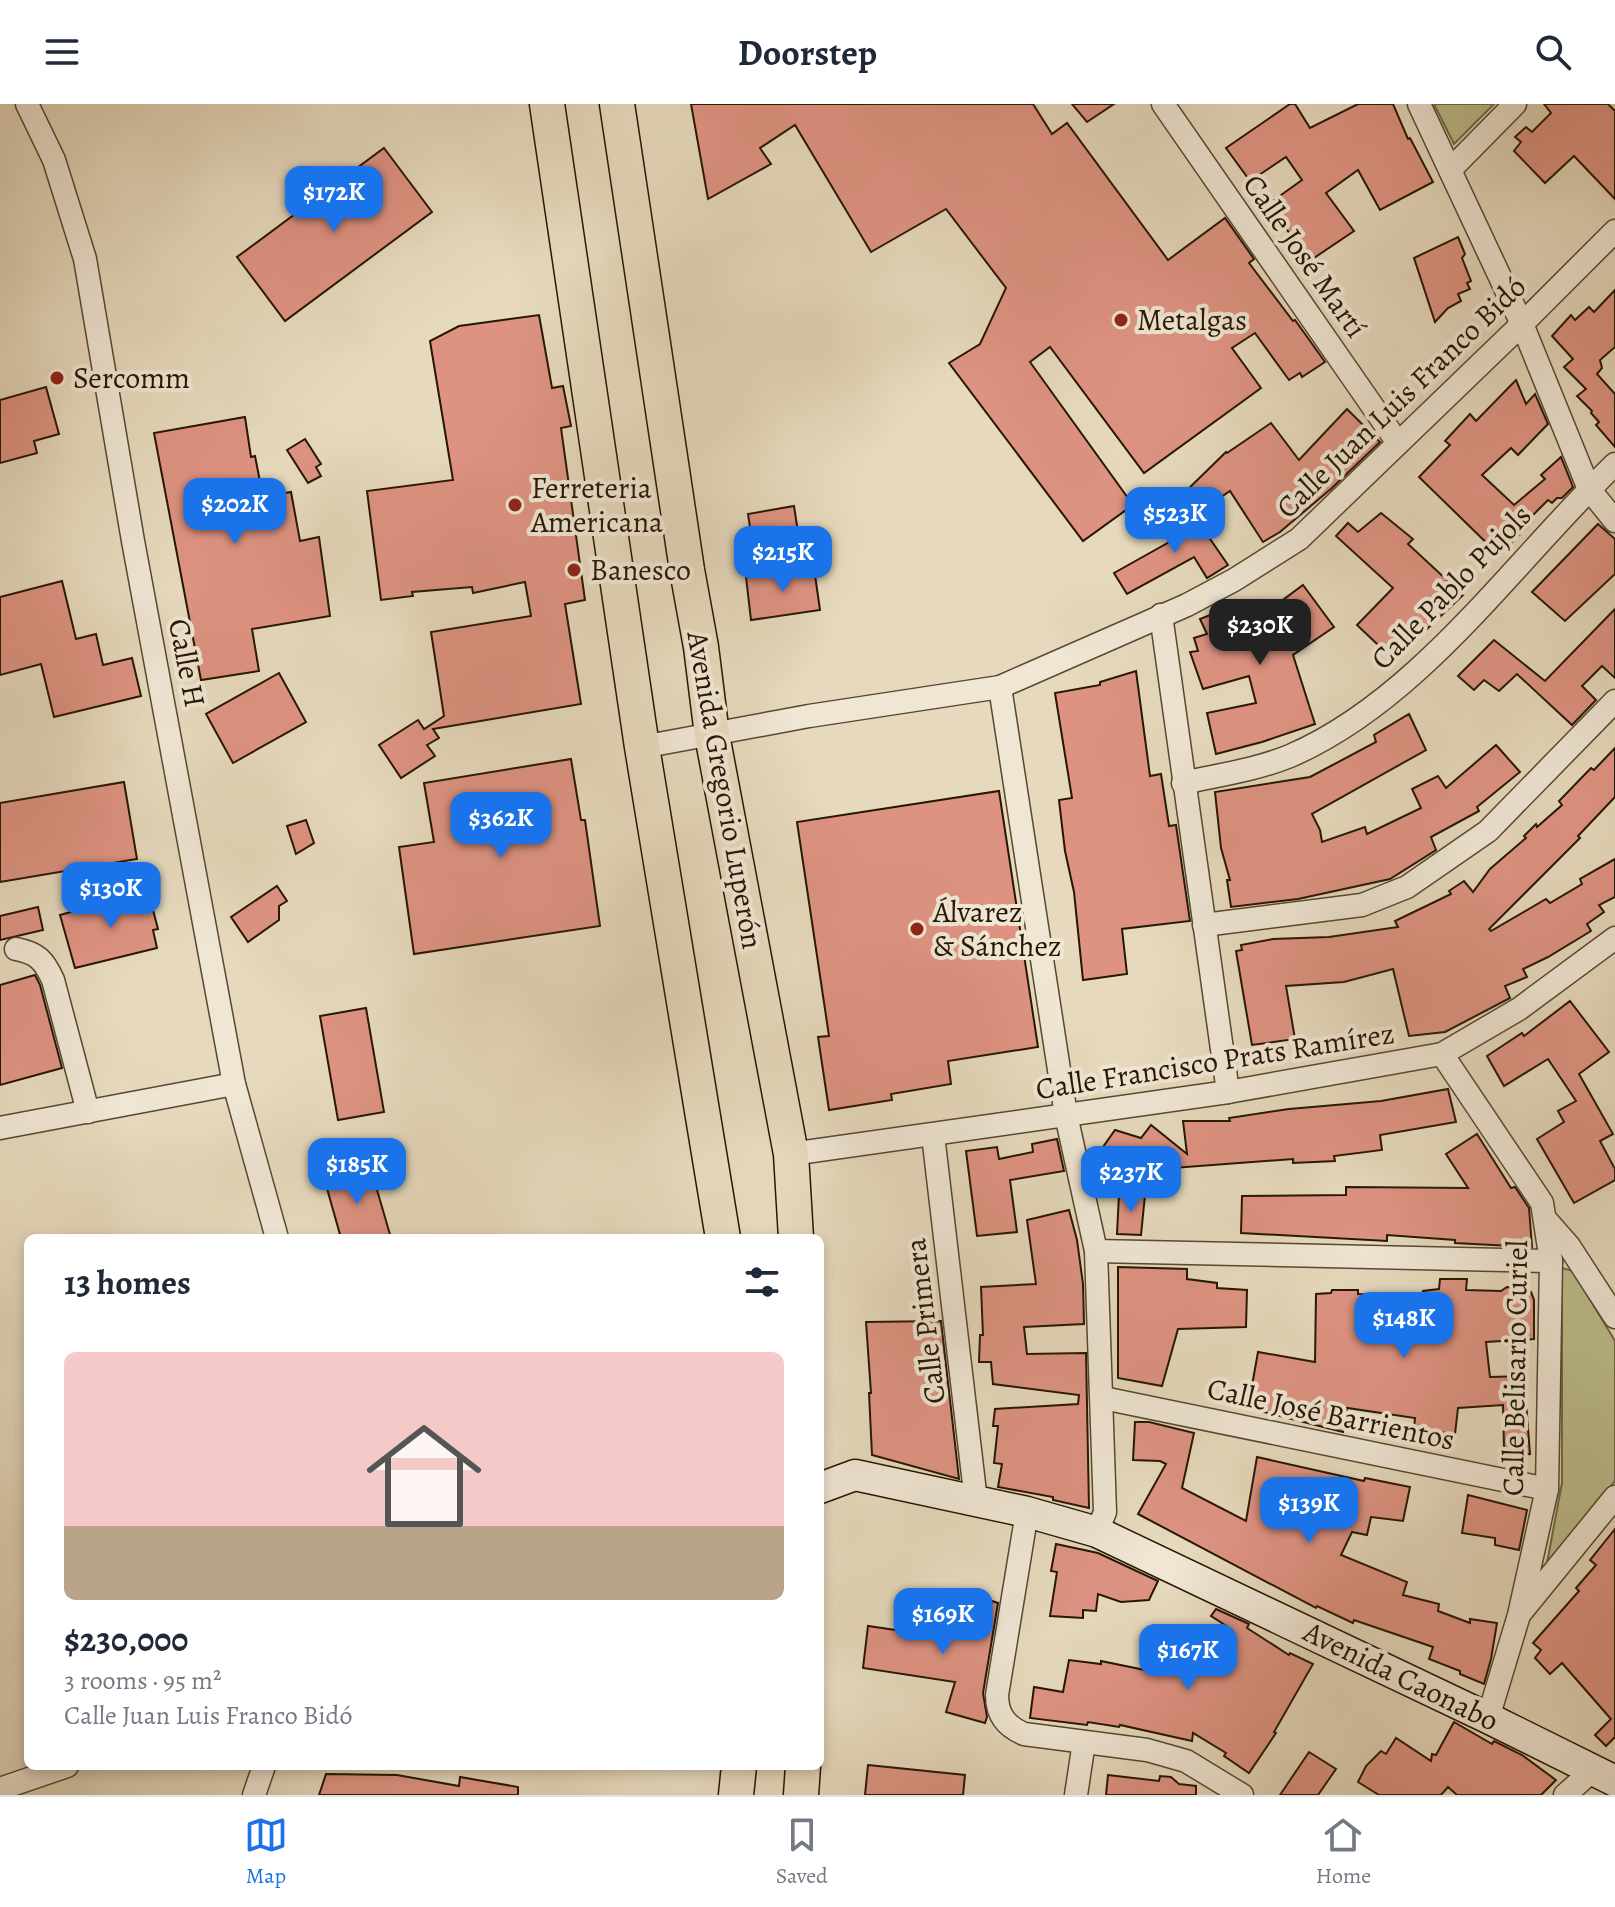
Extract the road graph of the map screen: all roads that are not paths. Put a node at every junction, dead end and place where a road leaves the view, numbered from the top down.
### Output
1 (27, 104) edge
2 (547, 104) edge
3 (617, 104) edge
4 (1163, 104) edge
5 (1419, 104) edge
6 (1515, 104) edge
7 (1450, 170) junction
8 (1615, 231) edge
9 (1522, 324) junction
10 (1398, 443) junction
11 (1615, 464) edge
12 (1589, 489) junction
13 (1615, 521) edge
14 (1161, 615) junction
15 (1000, 687) junction
16 (1615, 701) edge
17 (712, 735) junction
18 (642, 747) junction
19 (1183, 783) junction
20 (1204, 925) junction
21 (1615, 938) edge
22 (16, 949) dead end
23 (1442, 1054) junction
24 (234, 1084) junction
25 (1228, 1092) junction
26 (88, 1112) junction
27 (1066, 1115) junction
28 (0, 1128) edge
29 (933, 1135) junction
30 (791, 1154) junction
31 (1547, 1221) junction
32 (276, 1234) edge
33 (722, 1234) edge
34 (796, 1234) edge
35 (1096, 1251) junction
36 (1551, 1261) junction
37 (1615, 1317) edge
38 (1103, 1398) junction
39 (824, 1487) edge
40 (1547, 1489) junction
41 (1615, 1497) edge
42 (976, 1501) junction
43 (1027, 1512) junction
44 (1097, 1532) junction
45 (1519, 1615) junction
46 (1488, 1718) junction
47 (1084, 1742) junction
48 (55, 1770) edge
49 (263, 1770) edge
50 (739, 1770) edge
51 (803, 1770) edge
52 (1604, 1776) edge
53 (0, 1789) edge
54 (254, 1795) edge
55 (736, 1795) edge
56 (801, 1795) edge
57 (1076, 1795) edge
58 (1242, 1795) edge
59 (1565, 1795) edge

1 - 24 street, Calle H
2 - 18 main road
3 - 17 main road, Avenida Gregorio Luperón
4 - 10 street, Calle José Martí
5 - 7 street
6 - 7 street
7 - 9 street
8 - 9 street, Calle Juan Luis Franco Bidó
9 - 10 street, Calle Juan Luis Franco Bidó
9 - 12 street
10 - 14 street, Calle Juan Luis Franco Bidó
11 - 12 street, Calle Pablo Pujols
12 - 13 street
12 - 19 street, Calle Pablo Pujols
14 - 15 street, Calle Juan Luis Franco Bidó
14 - 19 street
15 - 17 street, Calle Juan Luis Franco Bidó
15 - 27 street
16 - 20 street
17 - 18 street, Calle Juan Luis Franco Bidó
17 - 30 main road, Avenida Gregorio Luperón
18 - 33 main road
19 - 20 street
20 - 25 street
21 - 23 street, Calle Francisco Prats Ramírez
22 - 26 street
23 - 25 street, Calle Francisco Prats Ramírez
23 - 31 street, Calle Belisario Curiel
24 - 26 street
24 - 32 street, Calle H
25 - 27 street, Calle Francisco Prats Ramírez
26 - 28 street
27 - 29 street, Calle Francisco Prats Ramírez
27 - 35 street
29 - 30 street, Calle Francisco Prats Ramírez
29 - 42 street, Calle Primera
30 - 34 main road, Avenida Gregorio Luperón
31 - 36 street, Calle Belisario Curiel
31 - 37 street
35 - 36 street
35 - 38 street
36 - 40 street, Calle Belisario Curiel
38 - 40 street, Calle José Barrientos
38 - 44 street
39 - 42 street, Avenida Caonabo
40 - 45 street, Calle Belisario Curiel
41 - 45 street
42 - 43 street, Avenida Caonabo
43 - 44 street, Avenida Caonabo
43 - 47 street
44 - 46 street, Avenida Caonabo
45 - 46 street, Calle Belisario Curiel
46 - 52 street, Avenida Caonabo
47 - 57 street
47 - 58 street
48 - 53 street
49 - 54 street
50 - 55 main road
51 - 56 main road
52 - 59 street

